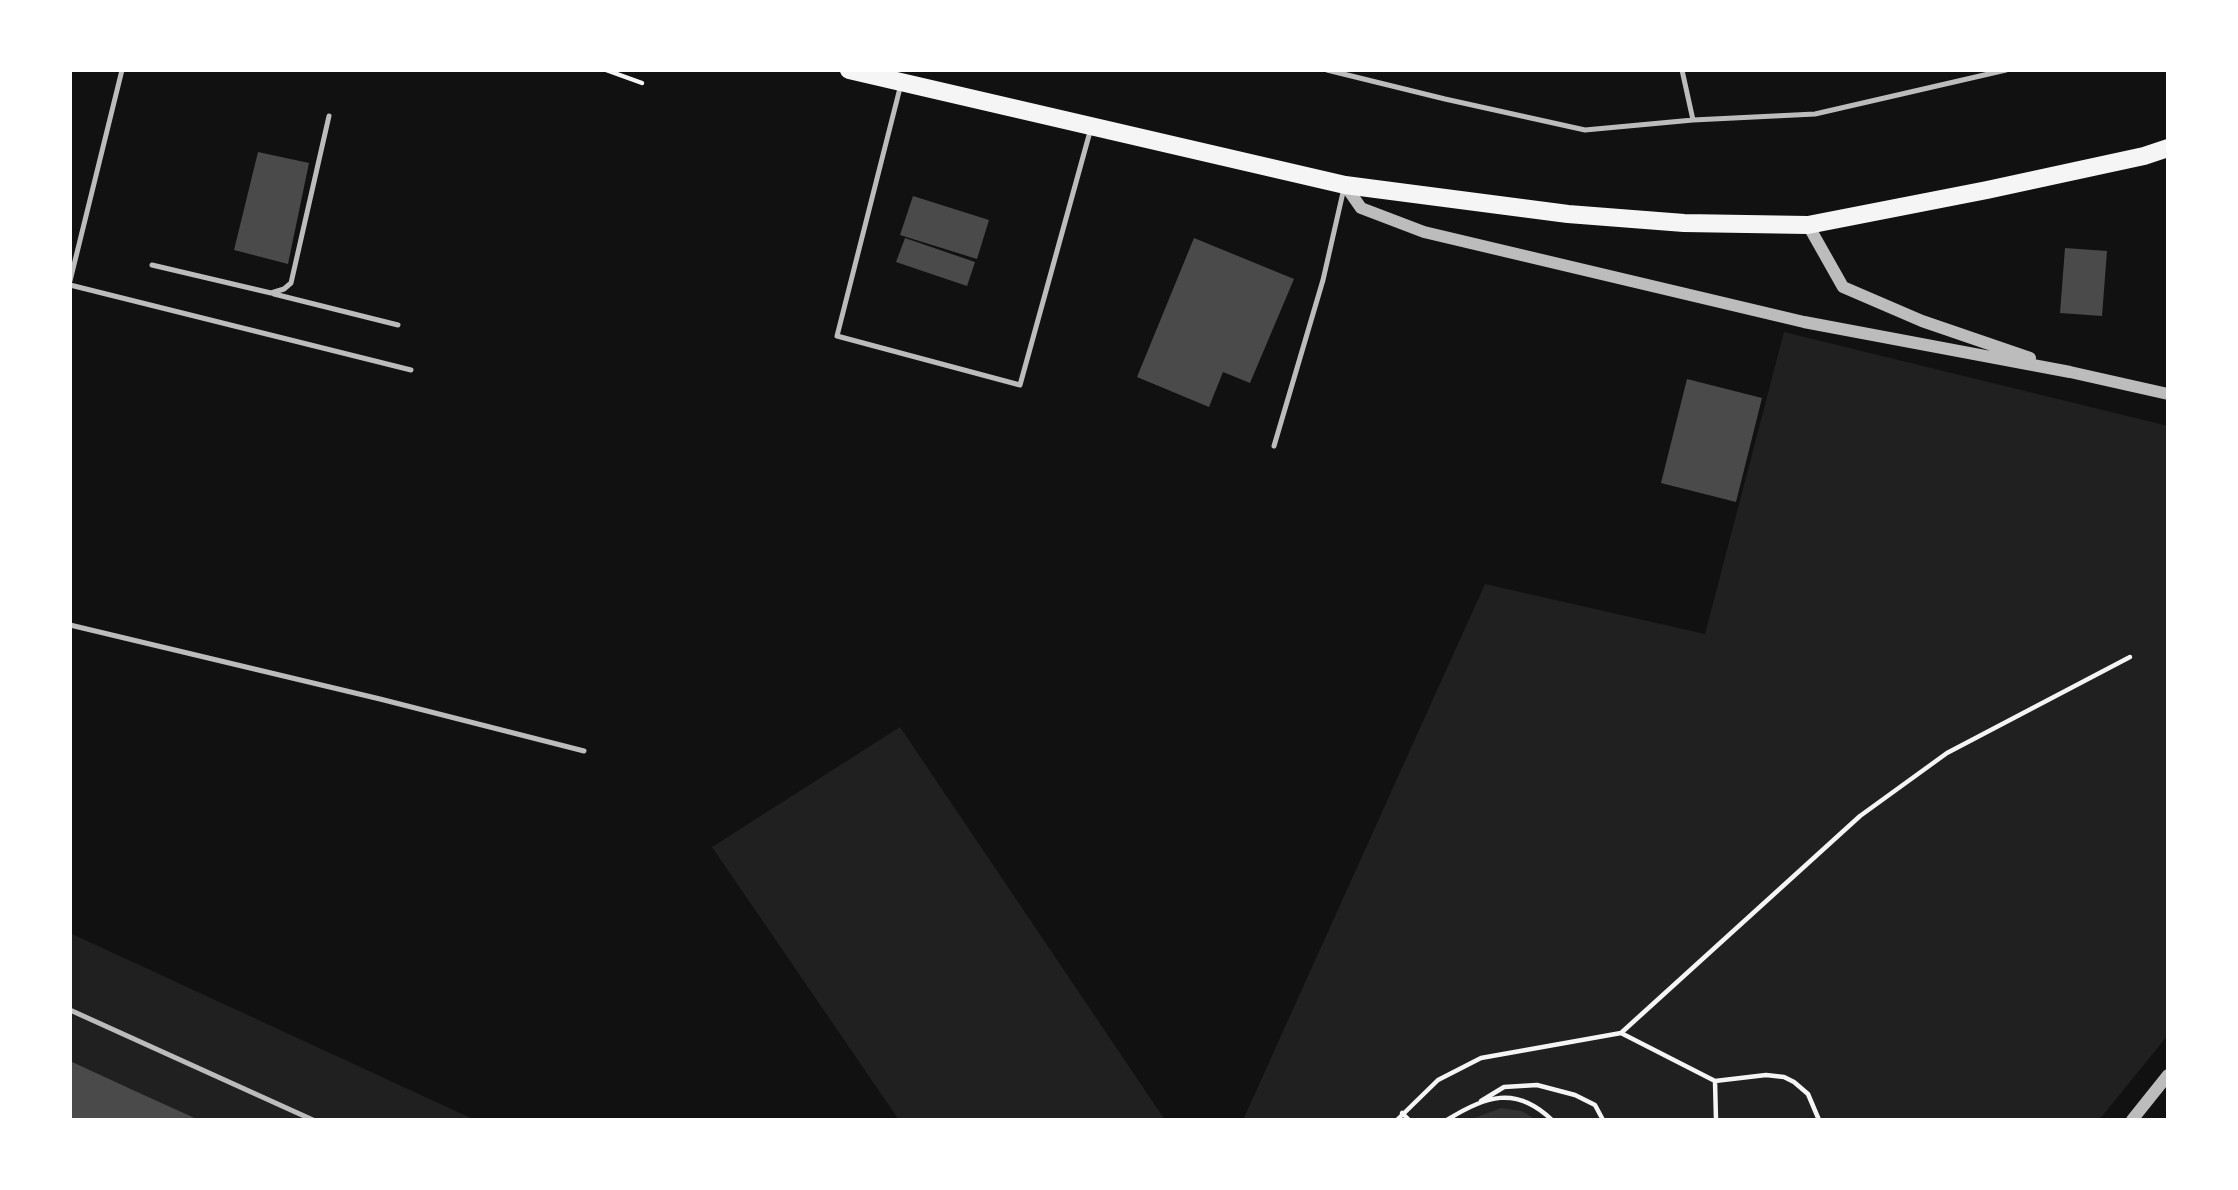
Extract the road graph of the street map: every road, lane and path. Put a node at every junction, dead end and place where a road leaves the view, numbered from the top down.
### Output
1 (122, 70) edge
2 (606, 70) edge
3 (849, 70) edge
4 (1327, 70) edge
5 (1682, 70) edge
6 (2006, 70) edge
7 (642, 83) dead end
8 (901, 83) junction
9 (329, 116) dead end
10 (1693, 120) junction
11 (1092, 125) junction
12 (2168, 148) edge
13 (1345, 185) junction
14 (1808, 225) junction
15 (152, 265) dead end
16 (70, 283) edge
17 (271, 293) junction
18 (398, 325) dead end
19 (411, 370) dead end
20 (2070, 372) junction
21 (2168, 394) edge
22 (1273, 446) dead end
23 (70, 625) edge
24 (2130, 657) dead end
25 (584, 751) dead end
26 (70, 1010) edge
27 (1621, 1033) junction
28 (2168, 1076) edge
29 (1716, 1081) junction
30 (1481, 1101) junction
31 (1402, 1114) junction
32 (313, 1120) edge
33 (1397, 1120) edge
34 (1409, 1120) edge
35 (1447, 1120) edge
36 (1552, 1120) edge
37 (1603, 1120) edge
38 (1716, 1120) edge
39 (1819, 1120) edge
40 (2132, 1120) edge

1 - 16 lane
2 - 7 path
3 - 8 main road
4 - 10 lane
5 - 10 lane
6 - 10 lane
8 - 11 main road
8 - 11 lane
9 - 17 lane
11 - 13 main road
12 - 14 main road
13 - 14 main road
13 - 20 street
13 - 22 lane
14 - 20 street
15 - 17 lane
16 - 19 lane
17 - 18 lane
20 - 21 street
23 - 25 lane
24 - 27 path
26 - 32 lane
27 - 29 path
27 - 31 path
28 - 40 street
29 - 38 path
29 - 39 path
30 - 35 path
30 - 36 path
30 - 37 path
31 - 33 path
31 - 34 path

